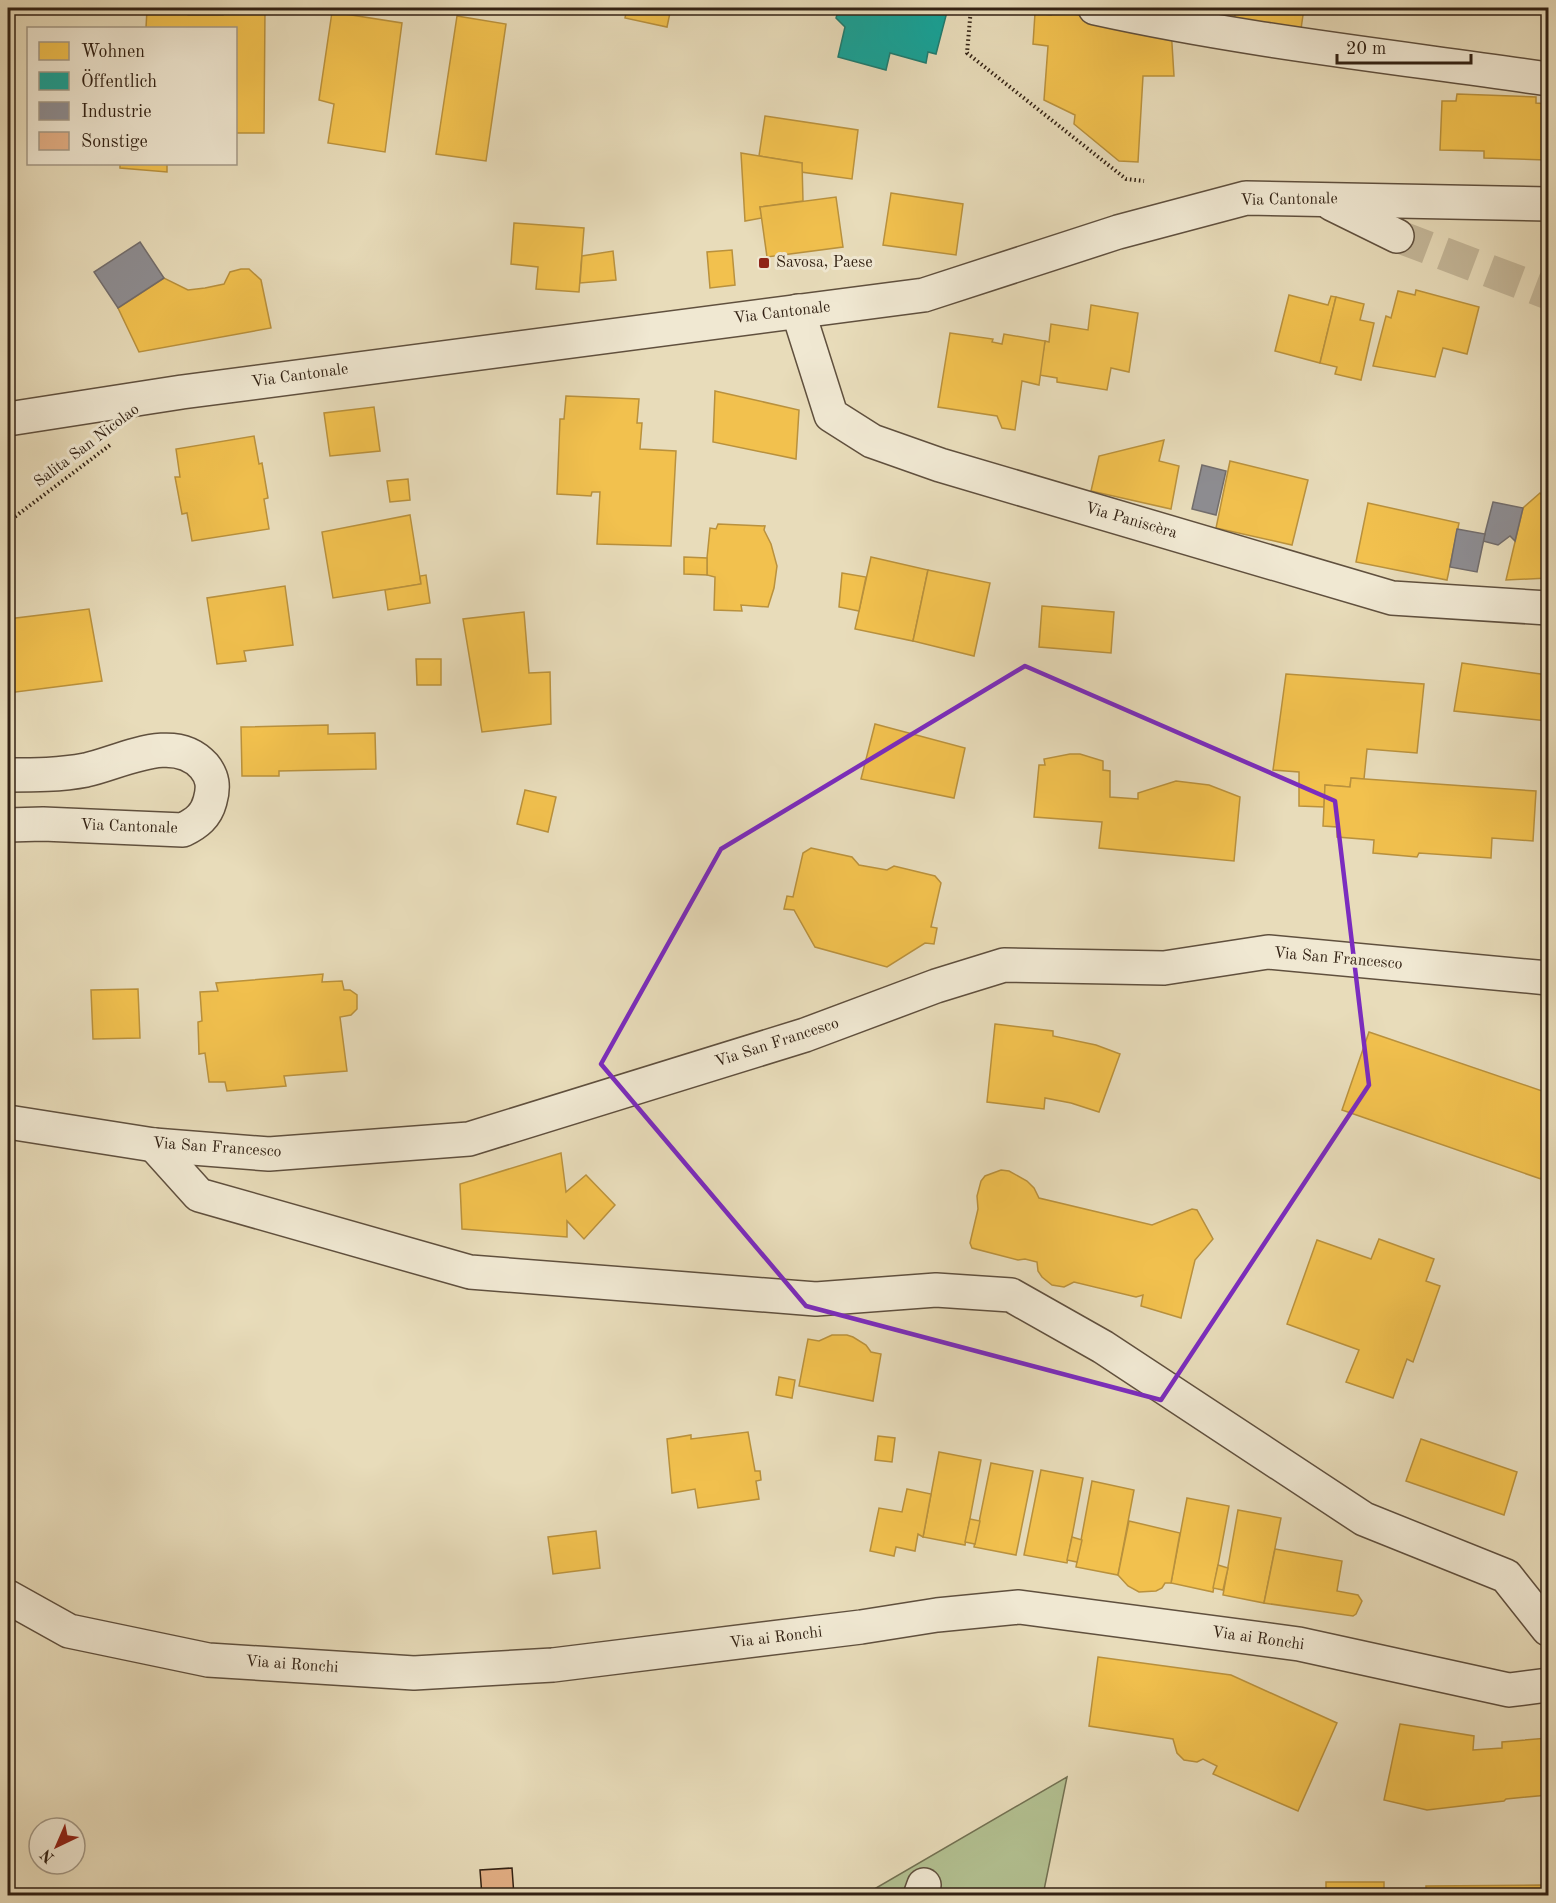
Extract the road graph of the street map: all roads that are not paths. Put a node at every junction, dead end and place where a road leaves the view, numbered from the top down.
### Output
1 (1095, 8) edge
2 (1548, 79) edge
3 (1322, 199) junction
4 (1548, 204) edge
5 (1397, 236) tunnel mouth
6 (798, 311) junction
7 (8, 419) edge
8 (1548, 608) edge
9 (8, 775) edge
10 (8, 825) edge
11 (1548, 978) edge
12 (8, 1122) edge
13 (154, 1145) junction
14 (8, 1597) edge
15 (1548, 1629) edge
16 (1548, 1685) edge

1 - 2 street
3 - 4 street, Via Cantonale
3 - 5 street
3 - 6 street, Via Cantonale
6 - 7 street, Via Cantonale
6 - 8 street, Via Paniscèra
9 - 10 street, Via Cantonale
11 - 13 street, Via San Francesco
12 - 13 street, Via San Francesco
13 - 15 street
14 - 16 street, Via ai Ronchi

